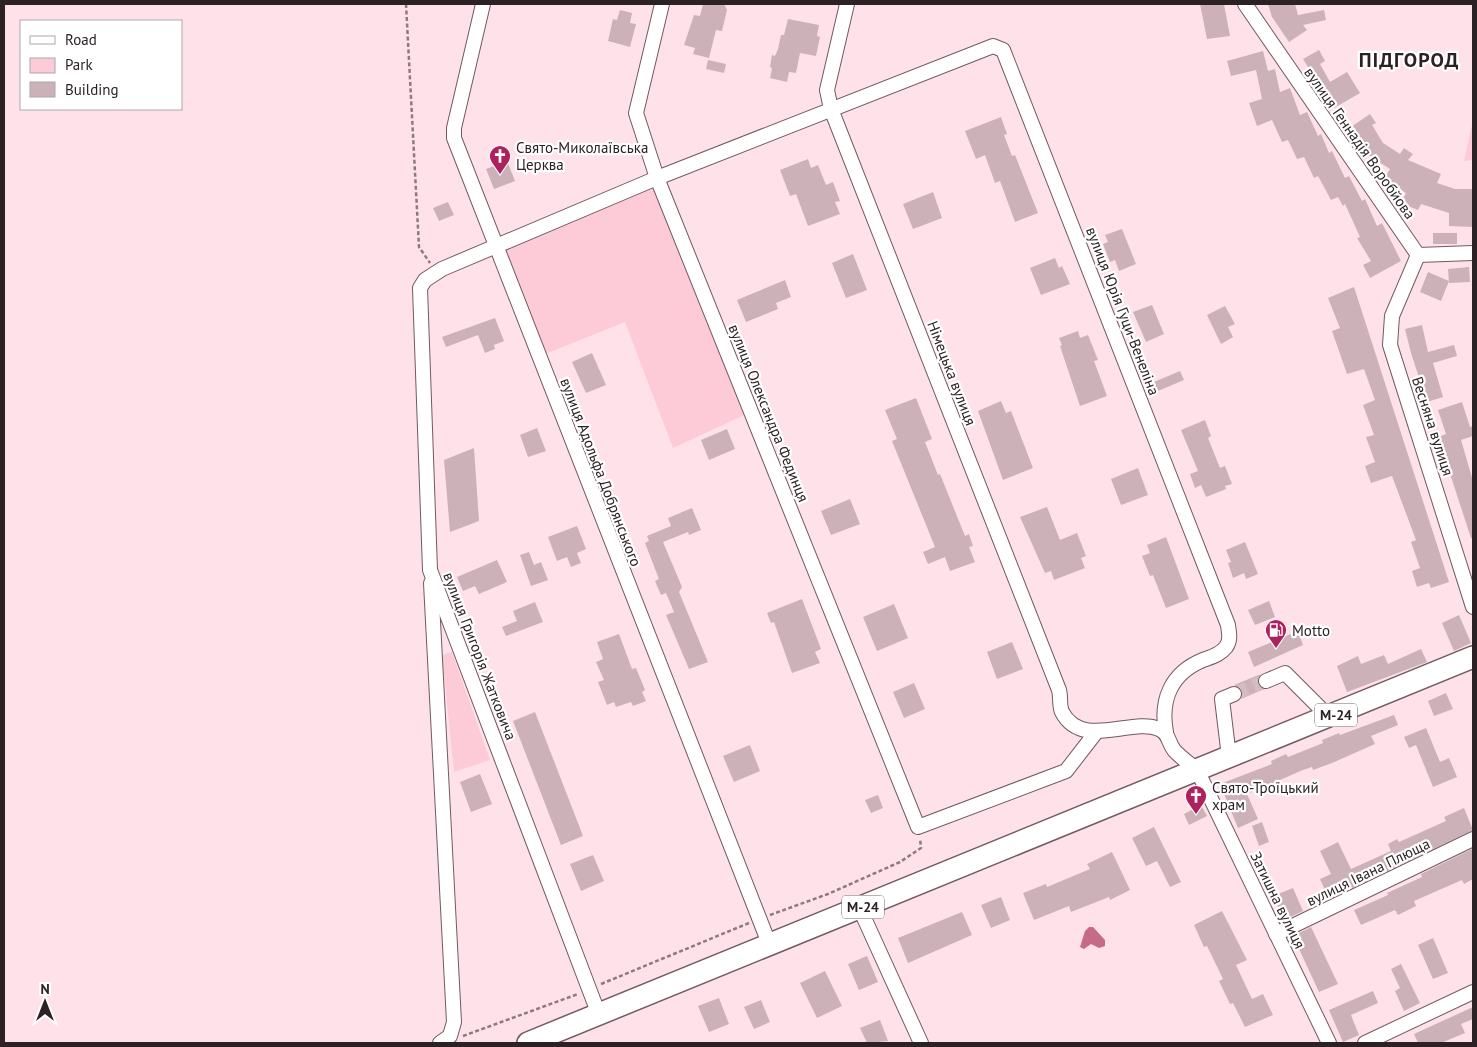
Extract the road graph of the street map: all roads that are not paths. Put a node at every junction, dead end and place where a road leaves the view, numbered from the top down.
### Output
1 (483, 4) edge
2 (662, 4) edge
3 (847, 4) edge
4 (1245, 4) edge
5 (831, 109) junction
6 (657, 178) junction
7 (495, 247) junction
8 (1473, 253) edge
9 (1418, 255) junction
10 (430, 570) junction
11 (1473, 607) edge
12 (1473, 657) edge
13 (1266, 681) tunnel mouth
14 (1234, 694) tunnel mouth
15 (1329, 717) junction
16 (1097, 731) junction
17 (1166, 732) junction
18 (1229, 757) junction
19 (1197, 770) junction
20 (1473, 839) edge
21 (860, 909) junction
22 (1276, 934) junction
23 (770, 946) junction
24 (1473, 992) edge
25 (599, 1015) junction
26 (440, 1043) edge
27 (528, 1043) edge
28 (920, 1043) edge
29 (1329, 1043) edge
30 (1365, 1043) edge

1 - 7 street, вулиця Адольфа Добрянського
2 - 6 street, вулиця Олександра Фединця
3 - 5 street, Німецька вулиця
4 - 9 street, вулиця Геннадія Воробйова
5 - 6 street, вулиця Григорія Жатковича
5 - 16 street, Німецька вулиця
5 - 17 street, вулиця Юрія Гуци-Венеліна
6 - 7 street, вулиця Григорія Жатковича
6 - 16 street, вулиця Олександра Фединця
7 - 10 street, вулиця Григорія Жатковича
7 - 23 street, вулиця Адольфа Добрянського
8 - 9 street
9 - 11 street, Весняна вулиця
10 - 25 street, вулиця Григорія Жатковича
10 - 26 street
12 - 15 highway, М-24
13 - 15 street
14 - 18 street
15 - 18 highway, М-24
16 - 17 street
17 - 19 street
18 - 19 highway, М-24
19 - 21 highway, М-24
19 - 22 street, Затишна вулиця
20 - 22 street, вулиця Івана Плюща
21 - 23 highway, М-24
21 - 28 street
22 - 29 street, Затишна вулиця
23 - 25 highway, М-24
24 - 30 street
25 - 27 highway, М-24

